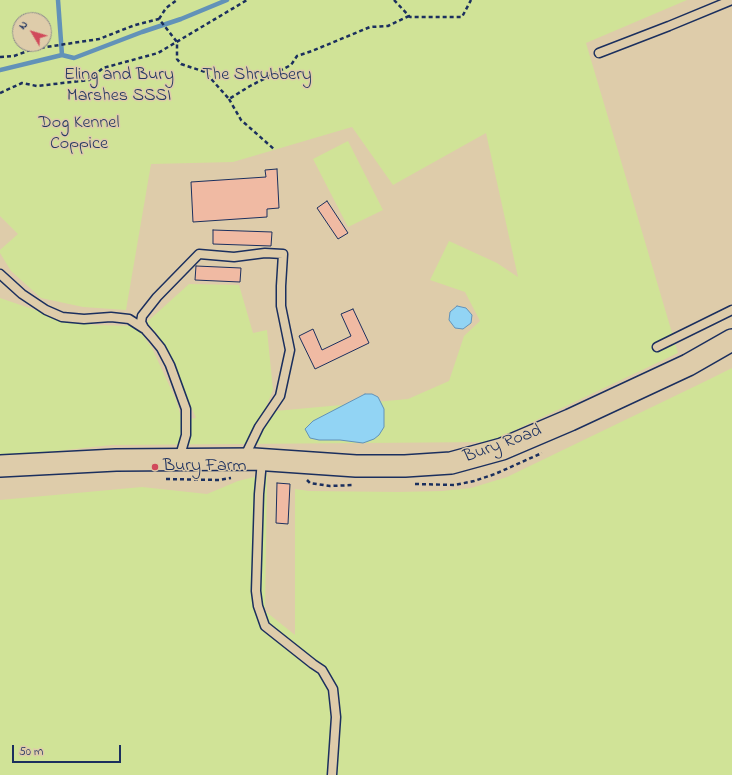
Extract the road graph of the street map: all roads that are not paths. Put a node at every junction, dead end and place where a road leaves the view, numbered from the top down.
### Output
1 (732, 0) edge
2 (599, 53) dead end
3 (0, 274) edge
4 (732, 310) edge
5 (144, 328) junction
6 (732, 340) edge
7 (657, 347) dead end
8 (179, 459) junction
9 (253, 459) junction
10 (0, 466) edge
11 (332, 775) edge

1 - 2 lane
3 - 5 lane
4 - 7 lane
5 - 8 lane
5 - 9 lane
6 - 9 street, Bury Road
8 - 9 street, Bury Road
8 - 10 street, Bury Road
9 - 11 lane

